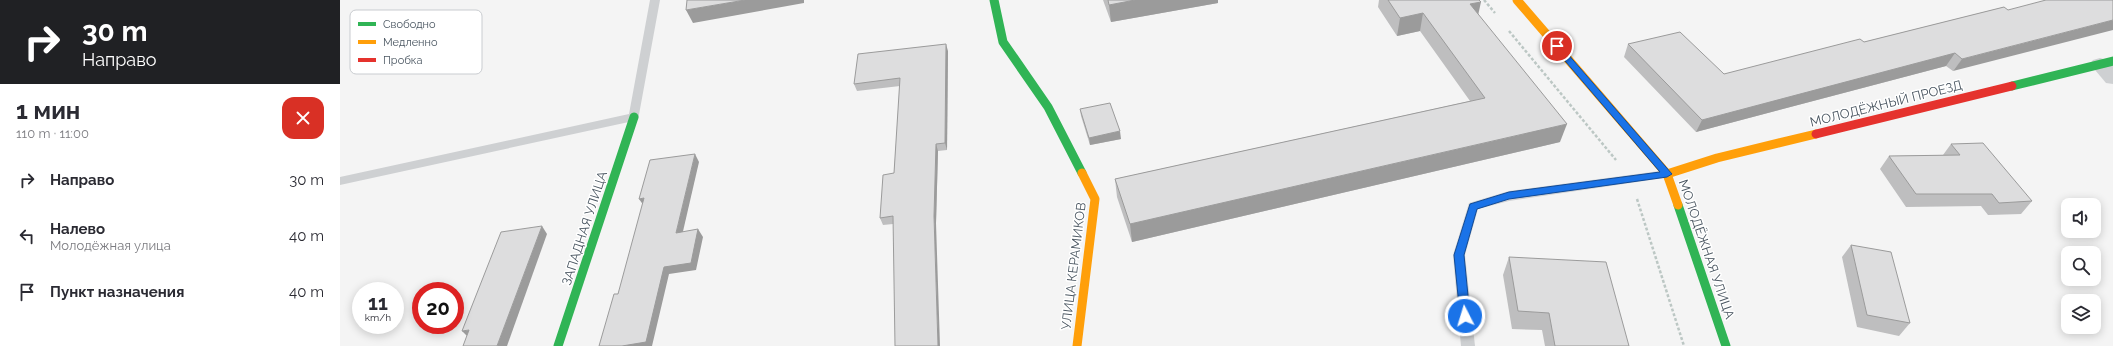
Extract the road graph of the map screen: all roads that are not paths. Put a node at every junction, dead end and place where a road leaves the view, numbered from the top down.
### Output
1 (655, 0) edge
2 (994, 0) edge
3 (1517, 0) edge
4 (2109, 68) edge
5 (634, 118) junction
6 (1667, 174) junction
7 (340, 181) edge
8 (558, 346) edge
9 (1077, 346) edge
10 (1468, 346) edge
11 (1726, 346) edge

1 - 5 lane
2 - 9 street, УЛИЦА КЕРАМИКОВ
3 - 6 street, МОЛОДЁЖНАЯ УЛИЦА
4 - 6 street, МОЛОДЁЖНЫЙ ПРОЕЗД
5 - 7 lane
5 - 8 street, ЗАПАДНАЯ УЛИЦА
6 - 10 lane
6 - 11 street, МОЛОДЁЖНАЯ УЛИЦА

